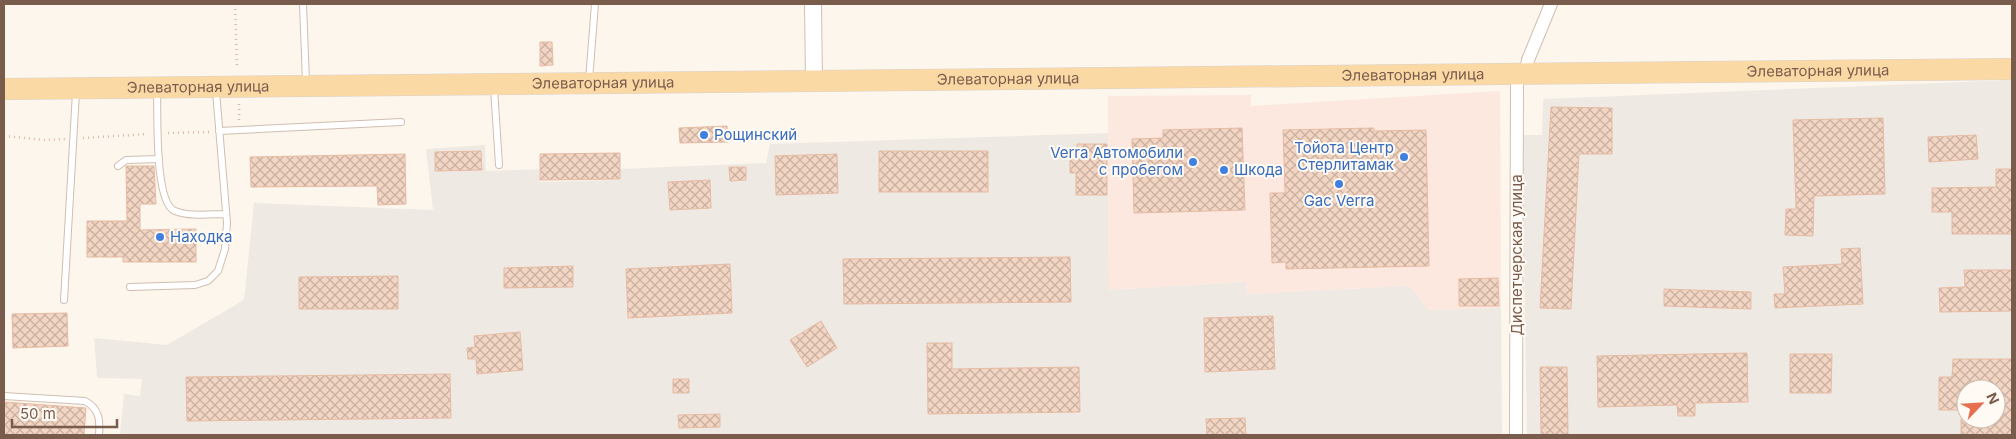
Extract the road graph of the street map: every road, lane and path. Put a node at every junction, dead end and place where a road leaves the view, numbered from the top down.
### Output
1 (235, 4) edge
2 (302, 4) edge
3 (595, 4) edge
4 (814, 4) edge
5 (1550, 4) edge
6 (237, 68) dead end
7 (2012, 68) edge
8 (1521, 74) junction
9 (814, 81) junction
10 (494, 84) junction
11 (588, 84) junction
12 (306, 86) junction
13 (216, 87) junction
14 (76, 88) junction
15 (157, 88) junction
16 (4, 89) edge
17 (239, 104) dead end
18 (402, 122) dead end
19 (240, 130) junction
20 (219, 131) junction
21 (158, 134) junction
22 (4, 136) edge
23 (73, 138) junction
24 (160, 159) junction
25 (500, 164) dead end
26 (118, 166) dead end
27 (226, 214) junction
28 (130, 287) dead end
29 (64, 300) dead end
30 (4, 396) edge
31 (99, 435) edge
32 (1516, 435) edge

1 - 6 path
2 - 12 lane
3 - 11 lane
4 - 9 street
5 - 8 street, Диспетчерская улица
7 - 8 main road, Элеваторная улица
8 - 9 main road, Элеваторная улица
8 - 32 street, Диспетчерская улица
9 - 11 main road, Элеваторная улица
10 - 11 main road, Элеваторная улица
10 - 12 main road, Элеваторная улица
10 - 25 lane
12 - 13 main road, Элеваторная улица
13 - 15 main road, Элеваторная улица
13 - 20 lane
14 - 15 main road, Элеваторная улица
14 - 16 main road, Элеваторная улица
14 - 23 lane
15 - 21 lane
17 - 19 path
18 - 19 lane
19 - 20 lane
20 - 21 path
20 - 27 lane
21 - 23 path
21 - 24 lane
22 - 23 path
23 - 29 lane
24 - 26 lane
24 - 27 lane
27 - 28 lane
30 - 31 lane

